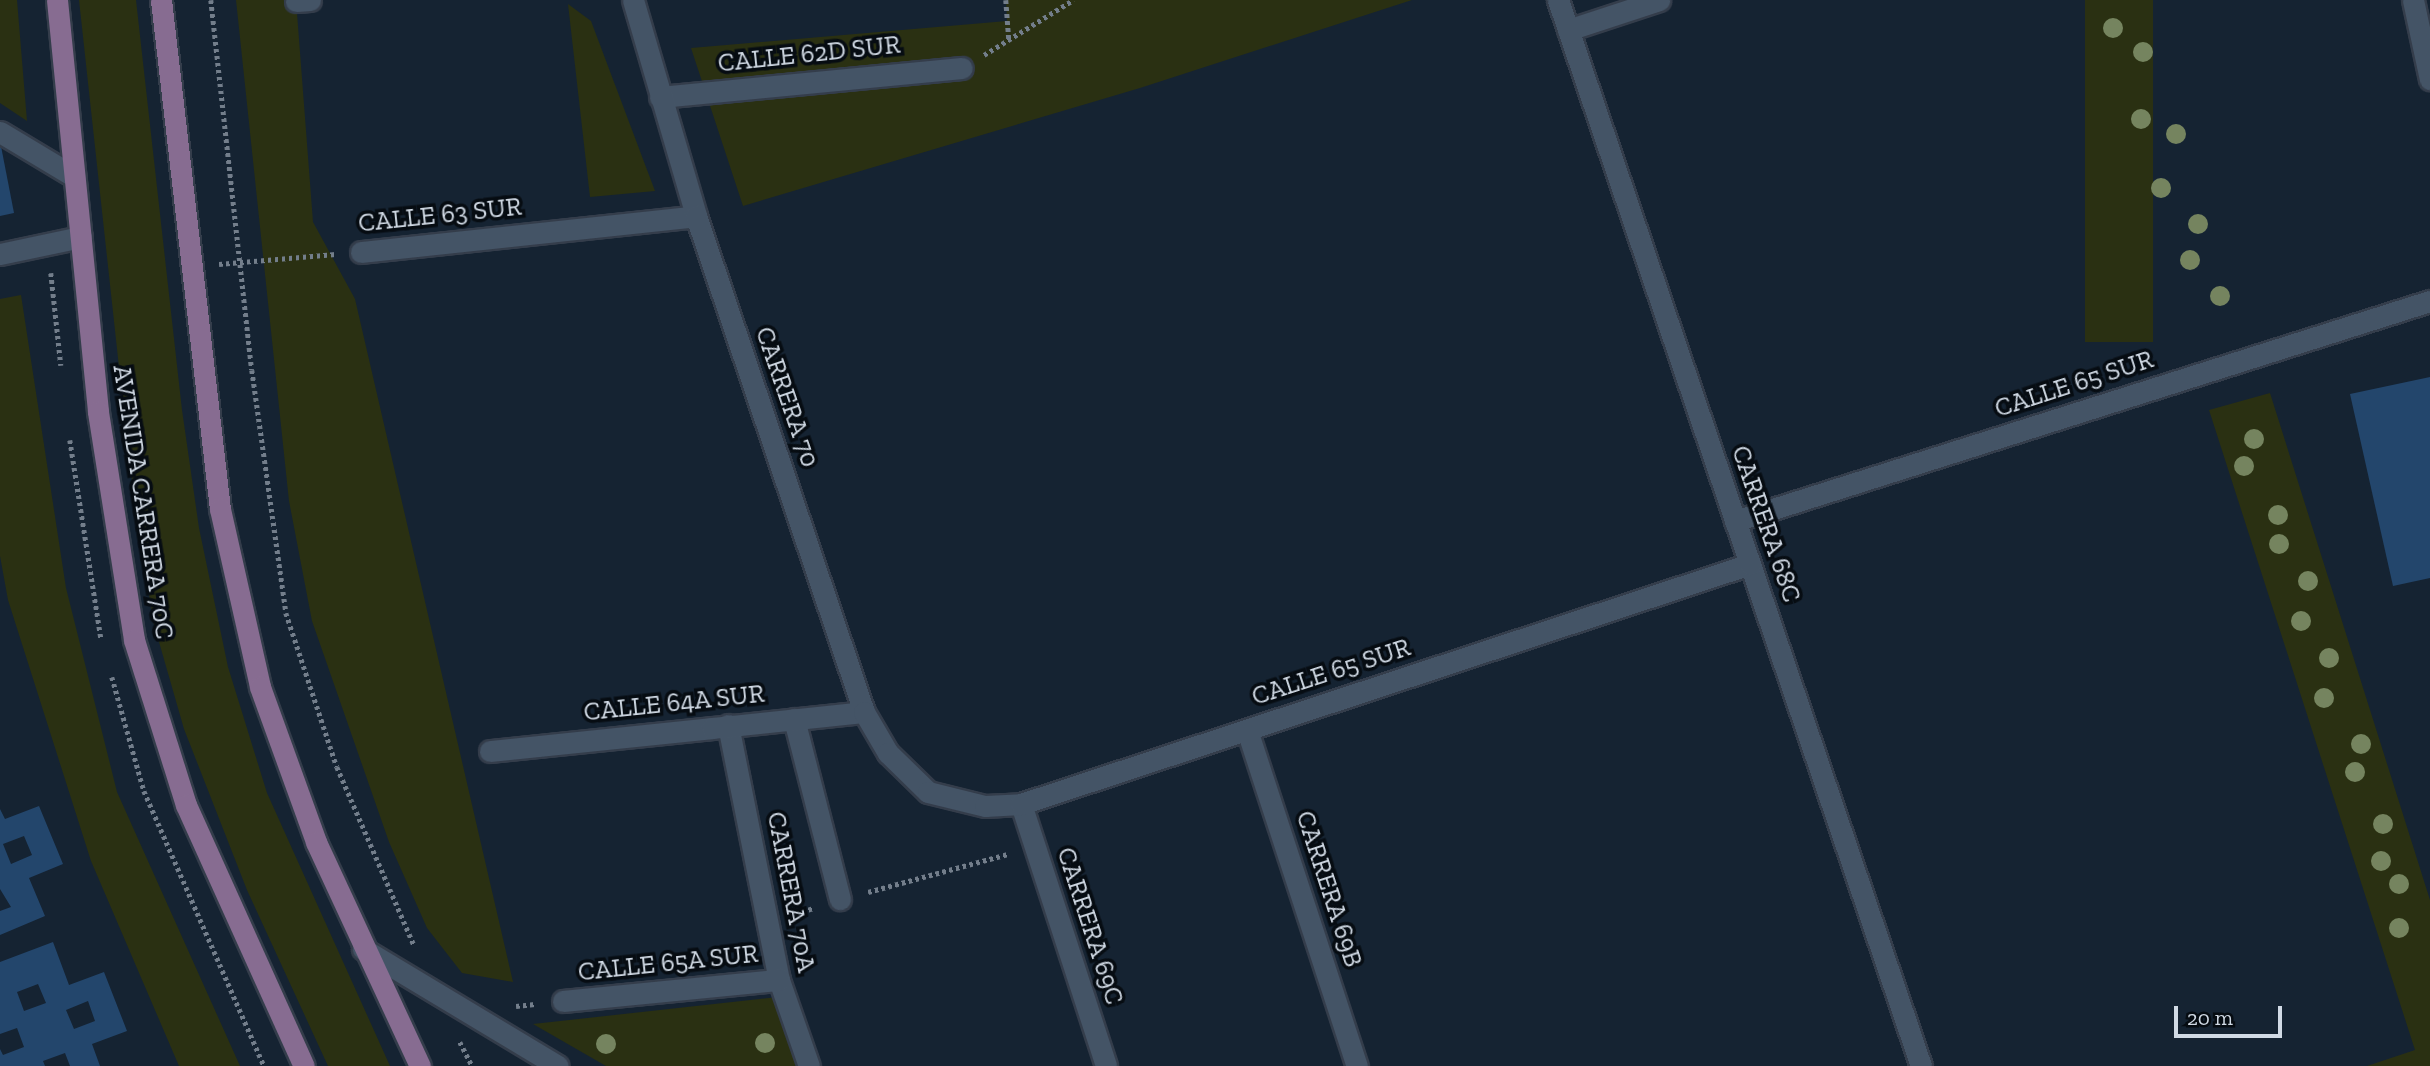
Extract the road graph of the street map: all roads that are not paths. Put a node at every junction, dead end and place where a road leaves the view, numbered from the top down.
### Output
1 (57, 0) edge
2 (161, 0) edge
3 (633, 0) edge
4 (1558, 0) edge
5 (1659, 0) edge
6 (2413, 0) edge
7 (1568, 30) junction
8 (962, 68) road end
9 (2430, 79) edge
10 (660, 97) junction
11 (0, 132) edge
12 (75, 177) junction
13 (696, 216) junction
14 (81, 237) junction
15 (361, 252) road end
16 (0, 254) edge
17 (2430, 300) edge
18 (1735, 521) junction
19 (1750, 564) junction
20 (864, 712) junction
21 (794, 719) junction
22 (720, 727) junction
23 (1247, 730) junction
24 (489, 751) dead end
25 (928, 792) joint
26 (1021, 804) junction
27 (841, 899) road end
28 (363, 949) junction
29 (779, 980) junction
30 (564, 1001) dead end
31 (304, 1066) edge
32 (420, 1066) edge
33 (558, 1066) edge
34 (809, 1066) edge
35 (1105, 1066) edge
36 (1357, 1066) edge
37 (1921, 1066) edge

1 - 12 main road, AVENIDA CARRERA 70C
2 - 28 main road
3 - 10 street, CARRERA 70
4 - 7 street, CARRERA 68C
5 - 7 street
6 - 9 street
7 - 18 street, CARRERA 68C
8 - 10 street, CALLE 62D SUR
10 - 13 street, CARRERA 70
11 - 12 street
12 - 14 main road, AVENIDA CARRERA 70C
13 - 15 street, CALLE 63 SUR
13 - 20 street, CARRERA 70
14 - 16 street
14 - 31 main road, AVENIDA CARRERA 70C
17 - 18 street, CALLE 65 SUR
18 - 19 street, CARRERA 68C
19 - 23 street, CALLE 65 SUR
19 - 37 street, CARRERA 68C
20 - 21 street, CALLE 64A SUR
20 - 25 street, CARRERA 70
21 - 22 street, CALLE 64A SUR
21 - 27 street
22 - 24 street, CALLE 64A SUR
22 - 29 street, CARRERA 70A
23 - 26 street, CALLE 65 SUR
23 - 36 street, CARRERA 69B
25 - 26 street, CALLE 65 SUR
26 - 35 street, CARRERA 69C
28 - 32 main road
28 - 33 street
29 - 30 street, CALLE 65A SUR
29 - 34 street, CARRERA 70A

